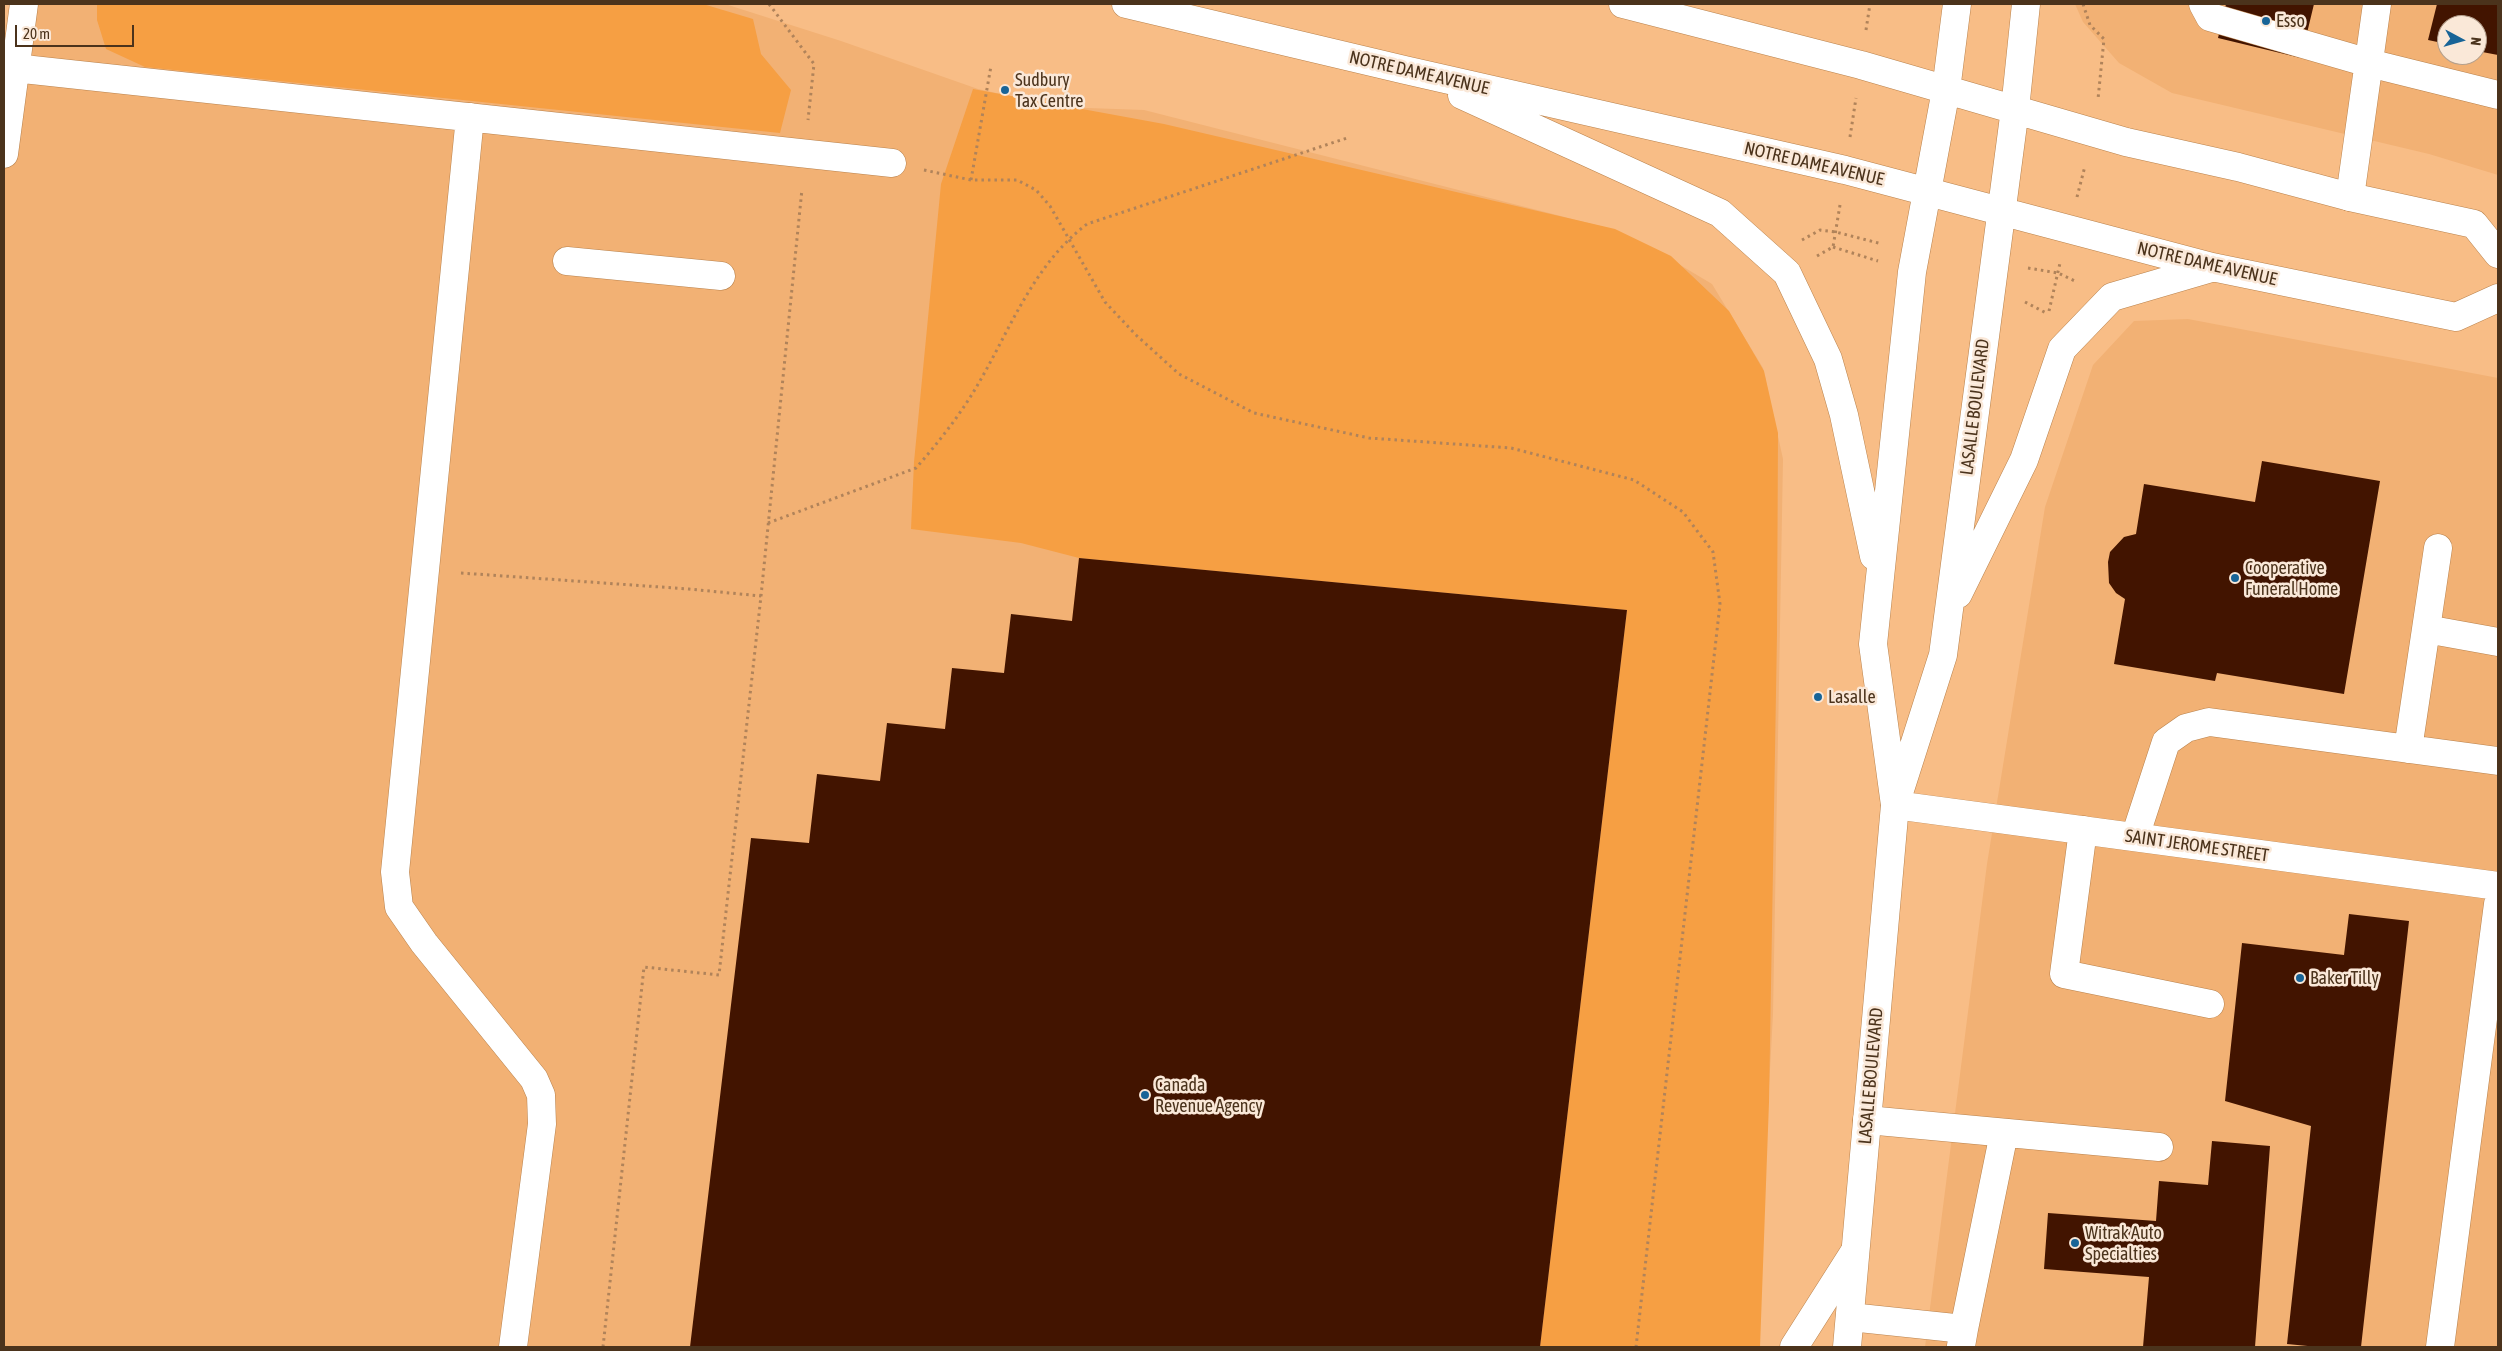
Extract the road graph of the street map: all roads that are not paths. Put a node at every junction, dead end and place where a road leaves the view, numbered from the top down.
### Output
1 (24, 4) edge
2 (1126, 4) edge
3 (1623, 4) edge
4 (1957, 4) edge
5 (2026, 4) edge
6 (2203, 4) edge
7 (2377, 4) edge
8 (2369, 63) junction
9 (14, 68) junction
10 (1405, 70) junction
11 (1946, 90) junction
12 (2498, 96) edge
13 (2015, 109) junction
14 (470, 117) junction
15 (4, 154) edge
16 (892, 163) road end
17 (1926, 190) junction
18 (2350, 197) junction
19 (2000, 211) junction
20 (2498, 254) edge
21 (567, 261) dead end
22 (2212, 267) junction
23 (721, 276) dead end
24 (2498, 298) edge
25 (2438, 548) dead end
26 (1880, 579) junction
27 (1948, 613) junction
28 (2426, 629) junction
29 (2498, 642) edge
30 (2408, 749) junction
31 (2498, 761) edge
32 (1895, 805) junction
33 (2083, 830) junction
34 (2134, 837) junction
35 (2498, 886) edge
36 (2498, 904) edge
37 (2210, 1004) dead end
38 (1867, 1120) junction
39 (2004, 1133) junction
40 (2158, 1147) dead end
41 (1856, 1251) junction
42 (1850, 1317) junction
43 (1962, 1338) edge
44 (513, 1347) edge
45 (1794, 1347) edge
46 (1847, 1347) edge
47 (2440, 1347) edge

1 - 9 main road
2 - 10 main road, NOTRE DAME AVENUE
3 - 11 main road
4 - 11 main road, LASALLE BOULEVARD
5 - 13 main road, LASALLE BOULEVARD
6 - 8 main road
7 - 8 main road
8 - 12 main road
8 - 18 main road
9 - 14 main road
9 - 15 main road
10 - 17 main road, NOTRE DAME AVENUE
10 - 26 main road
11 - 13 main road
11 - 17 main road, LASALLE BOULEVARD
13 - 18 main road
13 - 19 main road, LASALLE BOULEVARD
14 - 16 main road
14 - 44 main road
17 - 19 main road, NOTRE DAME AVENUE
17 - 26 main road, LASALLE BOULEVARD
18 - 20 main road
19 - 22 main road, NOTRE DAME AVENUE
19 - 27 main road, LASALLE BOULEVARD
21 - 23 main road
22 - 24 main road, NOTRE DAME AVENUE
22 - 27 main road
25 - 28 main road
26 - 32 main road, LASALLE BOULEVARD
27 - 32 main road, LASALLE BOULEVARD
28 - 29 main road
28 - 30 main road
30 - 31 main road
30 - 34 main road
32 - 33 main road, SAINT JEROME STREET
32 - 38 main road, LASALLE BOULEVARD
33 - 34 main road, SAINT JEROME STREET
33 - 37 main road
34 - 35 main road, SAINT JEROME STREET
36 - 47 main road
38 - 39 main road
38 - 41 main road, LASALLE BOULEVARD
39 - 40 main road
39 - 43 main road
41 - 42 main road, LASALLE BOULEVARD
41 - 45 main road
42 - 43 main road
42 - 46 main road, LASALLE BOULEVARD

